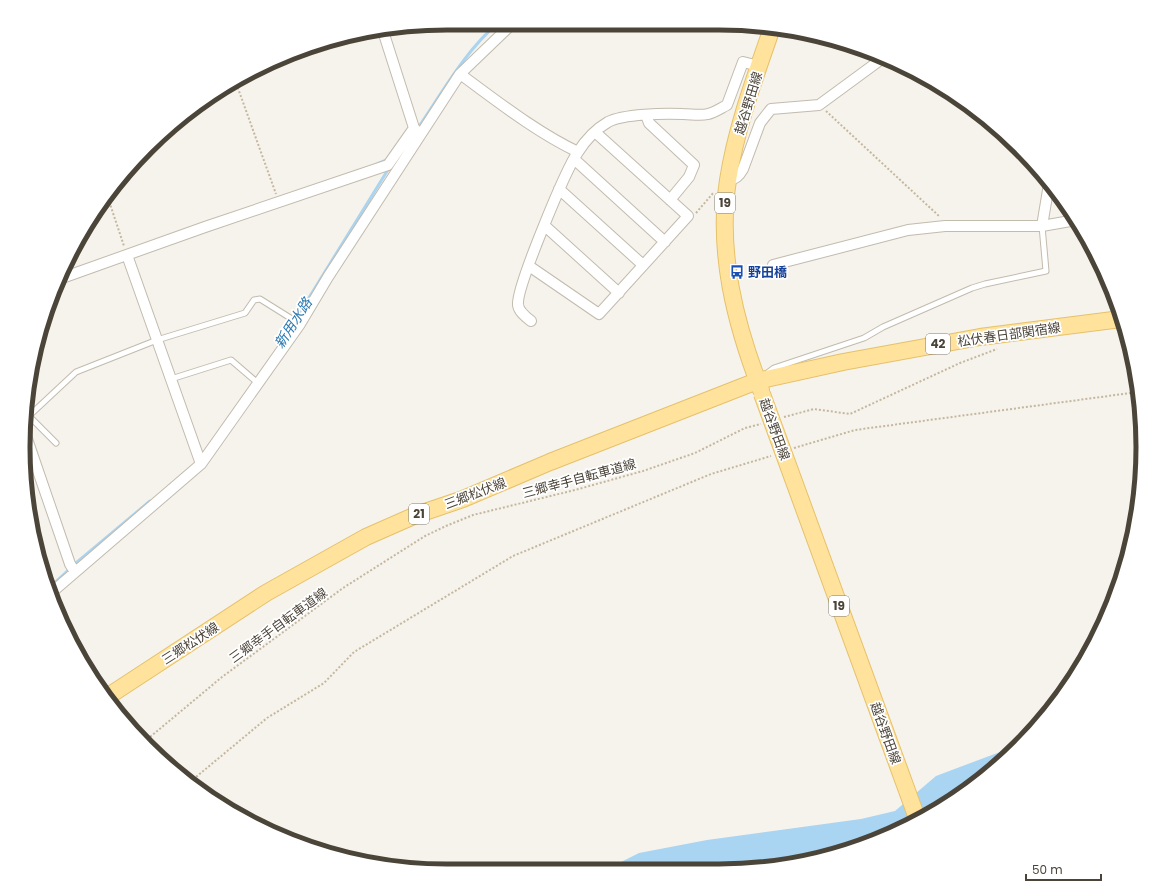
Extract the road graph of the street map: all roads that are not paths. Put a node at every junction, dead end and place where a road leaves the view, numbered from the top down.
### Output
1 (506, 30) edge
2 (770, 34) edge
3 (384, 35) edge
4 (878, 62) edge
5 (759, 66) junction
6 (460, 74) junction
7 (646, 115) junction
8 (417, 132) junction
9 (595, 132) junction
10 (576, 155) junction
11 (728, 180) junction
12 (559, 190) junction
13 (1048, 190) edge
14 (670, 200) junction
15 (1070, 221) edge
16 (545, 226) junction
17 (1042, 226) junction
18 (664, 242) junction
19 (127, 255) junction
20 (643, 265) junction
21 (773, 265) dead end
22 (529, 266) junction
23 (67, 276) edge
24 (619, 293) junction
25 (1116, 320) edge
26 (531, 322) dead end
27 (300, 324) junction
28 (158, 340) junction
29 (171, 379) junction
30 (259, 384) junction
31 (760, 388) junction
32 (32, 411) edge
33 (31, 418) edge
34 (56, 443) dead end
35 (30, 447) edge
36 (201, 464) junction
37 (73, 569) junction
38 (55, 589) edge
39 (112, 695) edge
40 (916, 814) edge

1 - 6 street
2 - 5 main road, 越谷野田線 / 19
3 - 8 street
4 - 11 street
5 - 7 street
5 - 11 main road, 越谷野田線 / 19
6 - 8 street
6 - 10 street
7 - 9 street
7 - 14 street
8 - 19 street
8 - 27 street
9 - 10 street
9 - 14 street
10 - 12 street
10 - 18 street
11 - 31 main road, 越谷野田線 / 19
12 - 16 street
12 - 20 street
13 - 17 street
14 - 18 street
15 - 17 street
16 - 22 street
16 - 24 street
17 - 21 street
17 - 31 lane
18 - 20 street
19 - 23 street
19 - 28 street
20 - 24 street
22 - 24 street
22 - 26 street
25 - 31 main road, 松伏春日部関宿線 / 42
27 - 28 lane
27 - 30 street
28 - 29 street
28 - 32 lane
29 - 30 lane
29 - 36 street
30 - 36 street
31 - 39 main road, 三郷松伏線 / 21
31 - 40 main road, 越谷野田線 / 19, bridge
33 - 34 lane
35 - 37 street
36 - 37 street
37 - 38 street

